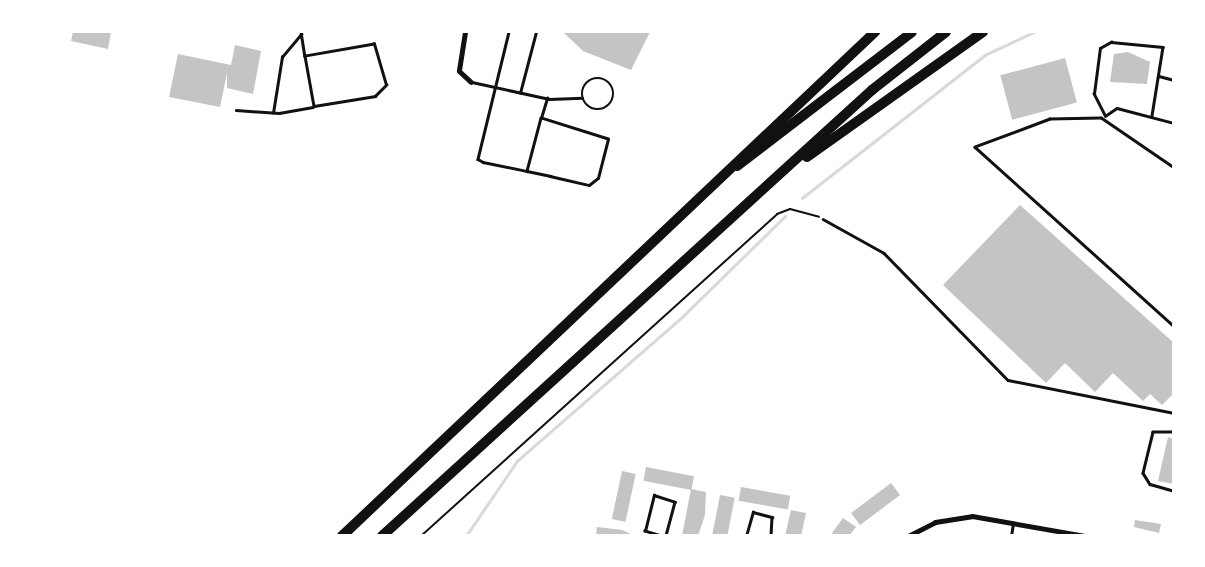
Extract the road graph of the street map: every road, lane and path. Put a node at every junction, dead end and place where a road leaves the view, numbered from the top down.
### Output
1 (465, 32) edge
2 (509, 32) edge
3 (536, 32) edge
4 (875, 32) edge
5 (912, 32) edge
6 (946, 32) edge
7 (983, 32) edge
8 (301, 33) edge
9 (305, 56) junction
10 (1159, 76) junction
11 (1174, 80) edge
12 (471, 82) joint
13 (494, 87) junction
14 (520, 93) junction
15 (547, 98) junction
16 (582, 98) junction
17 (314, 107) junction
18 (236, 110) dead end
19 (274, 113) junction
20 (1152, 116) junction
21 (1103, 117) junction
22 (1174, 117) edge
23 (541, 118) junction
24 (1172, 122) edge
25 (1174, 167) edge
26 (527, 171) junction
27 (760, 191) junction
28 (689, 203) junction
29 (824, 219) joint
30 (1174, 326) edge
31 (1174, 413) edge
32 (1174, 432) edge
33 (1174, 491) edge
34 (1013, 521) junction
35 (342, 536) edge
36 (382, 536) edge
37 (421, 536) edge
38 (661, 536) edge
39 (666, 536) edge
40 (746, 536) edge
41 (771, 536) edge
42 (908, 536) edge
43 (1011, 536) edge
44 (1086, 536) edge

1 - 12 street
2 - 13 lane
3 - 14 lane
4 - 28 highway
5 - 28 highway
6 - 27 highway
7 - 27 highway
8 - 9 lane
8 - 19 lane
9 - 17 lane
9 - 17 lane
10 - 11 lane
10 - 20 lane
10 - 21 lane
12 - 13 lane
13 - 14 lane
13 - 26 lane
14 - 15 lane
15 - 16 lane
15 - 23 lane
16 - 16 lane
17 - 19 lane
18 - 19 lane
20 - 21 lane
20 - 24 lane
21 - 25 lane
21 - 30 lane
22 - 24 lane
23 - 26 lane
23 - 26 lane
27 - 36 highway
28 - 35 highway
29 - 31 lane
29 - 37 path
32 - 33 lane
34 - 42 street
34 - 43 lane
34 - 44 street
38 - 39 lane
40 - 41 lane

